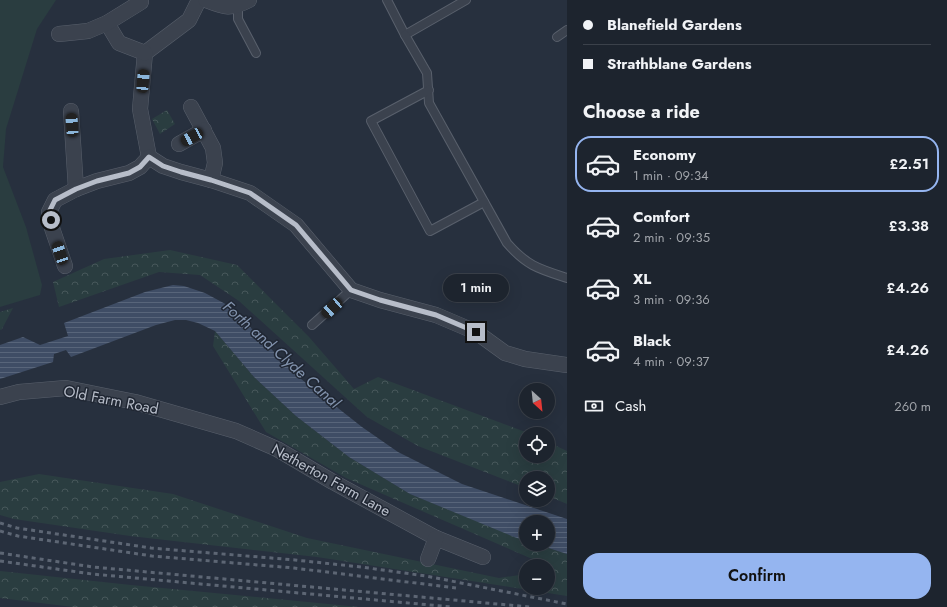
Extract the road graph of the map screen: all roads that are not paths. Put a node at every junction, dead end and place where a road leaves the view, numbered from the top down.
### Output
1 (199, 0) edge
2 (206, 0) edge
3 (386, 0) edge
4 (466, 0) edge
5 (141, 2) dead end
6 (243, 3) edge
7 (107, 23) junction
8 (567, 30) edge
9 (58, 34) dead end
10 (405, 35) junction
11 (557, 37) dead end
12 (145, 53) junction
13 (256, 53) dead end
14 (429, 90) junction
15 (191, 107) dead end
16 (71, 111) dead end
17 (204, 130) junction
18 (179, 144) dead end
19 (149, 157) junction
20 (211, 180) junction
21 (76, 189) junction
22 (484, 202) junction
23 (65, 266) dead end
24 (567, 278) edge
25 (351, 290) junction
26 (312, 325) dead end
27 (567, 365) edge
28 (0, 397) edge
29 (175, 413) joint
30 (436, 538) junction
31 (483, 557) dead end
32 (428, 559) dead end

1 - 12 street
2 - 6 street
3 - 10 lane
4 - 10 lane
5 - 7 street
6 - 13 lane
7 - 9 street
7 - 12 street
8 - 11 lane
10 - 14 lane
12 - 19 street
14 - 22 lane
14 - 22 lane
15 - 17 street
16 - 21 street
17 - 18 street
17 - 20 street
19 - 20 street
19 - 21 street
20 - 25 street
21 - 23 street
22 - 24 lane
25 - 26 lane
25 - 27 street
28 - 29 street, Old Farm Road
29 - 30 street, Netherton Farm Lane
30 - 31 street, Netherton Farm Lane
30 - 32 street

